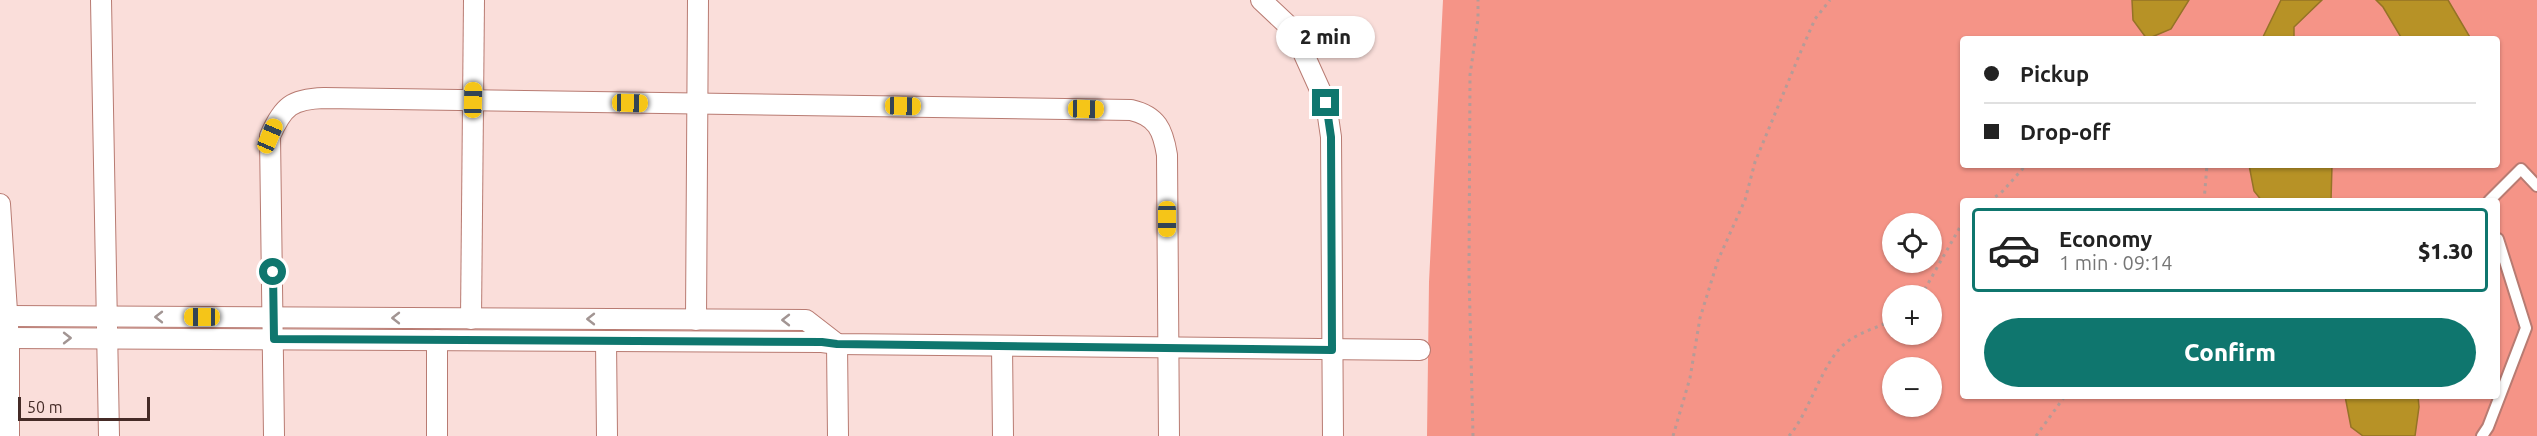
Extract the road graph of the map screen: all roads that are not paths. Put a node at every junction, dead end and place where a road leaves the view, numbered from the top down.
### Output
1 (101, 0) edge
2 (474, 0) edge
3 (698, 0) edge
4 (1261, 0) edge
5 (473, 100) junction
6 (697, 104) junction
7 (2537, 186) edge
8 (2492, 198) edge
9 (0, 204) edge
10 (2500, 245) edge
11 (7, 316) junction
12 (107, 316) junction
13 (273, 317) junction
14 (471, 319) junction
15 (696, 320) junction
16 (9, 338) junction
17 (107, 338) junction
18 (274, 339) junction
19 (436, 340) junction
20 (606, 341) junction
21 (837, 344) junction
22 (1002, 346) junction
23 (1168, 348) junction
24 (1332, 350) junction
25 (1420, 350) dead end
26 (2500, 396) edge
27 (2499, 399) edge
28 (9, 436) edge
29 (109, 436) edge
30 (274, 436) edge
31 (437, 436) edge
32 (607, 436) edge
33 (838, 436) edge
34 (1003, 436) edge
35 (1169, 436) edge
36 (1333, 436) edge
37 (2482, 436) edge

1 - 12 street
2 - 5 street
3 - 6 street
4 - 24 street
5 - 6 street
5 - 13 street
5 - 14 street
6 - 15 street
6 - 23 street
7 - 8 lane
9 - 11 street
10 - 26 lane
11 - 12 street
11 - 16 street
13 -> 12 street
12 - 17 street
14 -> 13 street
13 - 18 street
15 -> 14 street
21 -> 15 street
16 -> 17 street
16 - 28 street
17 - 18 street
17 - 29 street
18 - 19 street
18 - 30 street
19 - 20 street
19 - 31 street
20 - 21 street
20 - 32 street
21 - 22 street
21 - 33 street
22 - 23 street
22 - 34 street
23 - 24 street
23 - 35 street
24 - 25 street
24 - 36 street
27 - 37 lane

